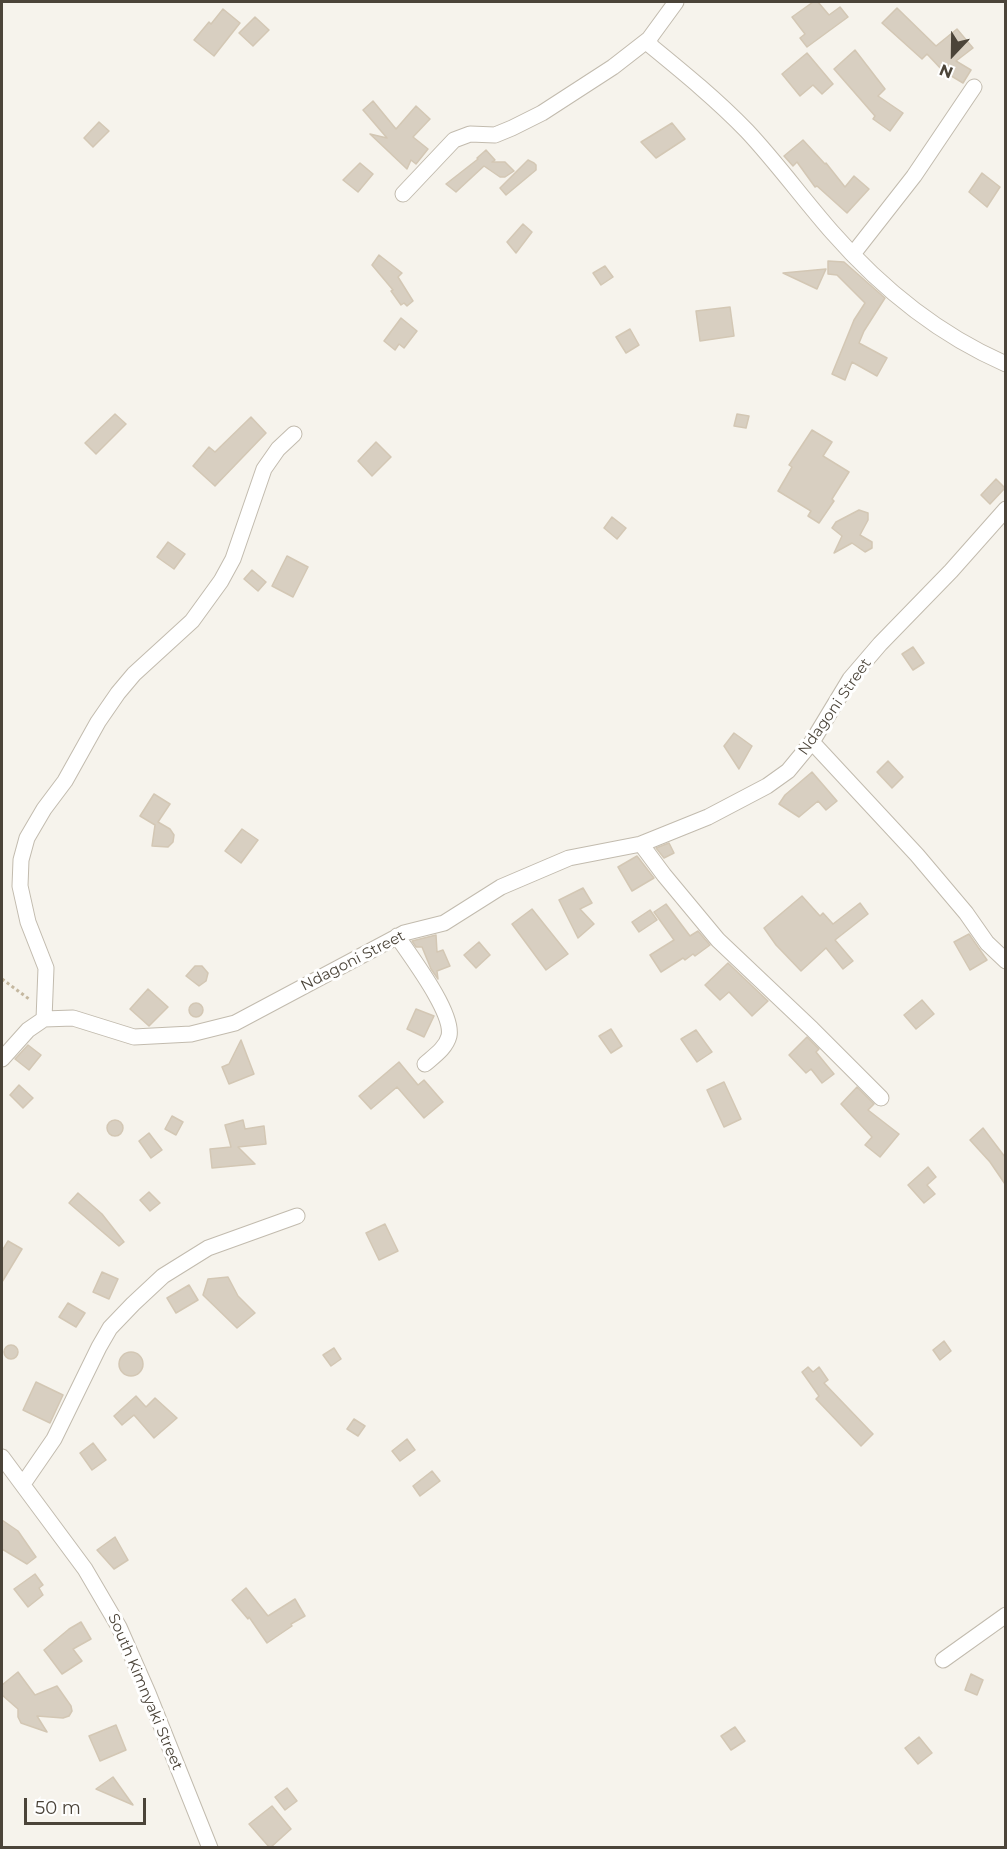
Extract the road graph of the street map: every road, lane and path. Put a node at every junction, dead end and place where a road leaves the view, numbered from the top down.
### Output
1 (676, 2) edge
2 (649, 39) junction
3 (974, 87) dead end
4 (403, 194) dead end
5 (854, 254) junction
6 (1005, 364) edge
7 (294, 434) dead end
8 (1005, 509) edge
9 (812, 742) junction
10 (641, 844) junction
11 (398, 936) junction
12 (1005, 961) edge
13 (2, 979) edge
14 (44, 1012) junction
15 (2, 1059) edge
16 (425, 1064) dead end
17 (881, 1098) dead end
18 (297, 1216) dead end
19 (2, 1456) edge
20 (23, 1484) junction
21 (1005, 1615) edge
22 (943, 1660) dead end
23 (210, 1848) edge

1 - 2 street
2 - 4 street
2 - 5 street
3 - 5 street
5 - 6 street
7 - 14 street
8 - 9 street, Ndagoni Street
9 - 10 street, Ndagoni Street
9 - 12 street
10 - 11 street, Ndagoni Street
10 - 17 street
11 - 14 street, Ndagoni Street
11 - 16 street
13 - 14 path
14 - 15 street
18 - 20 street
19 - 20 street, South Kimnyaki Street
20 - 23 street, South Kimnyaki Street
21 - 22 street

